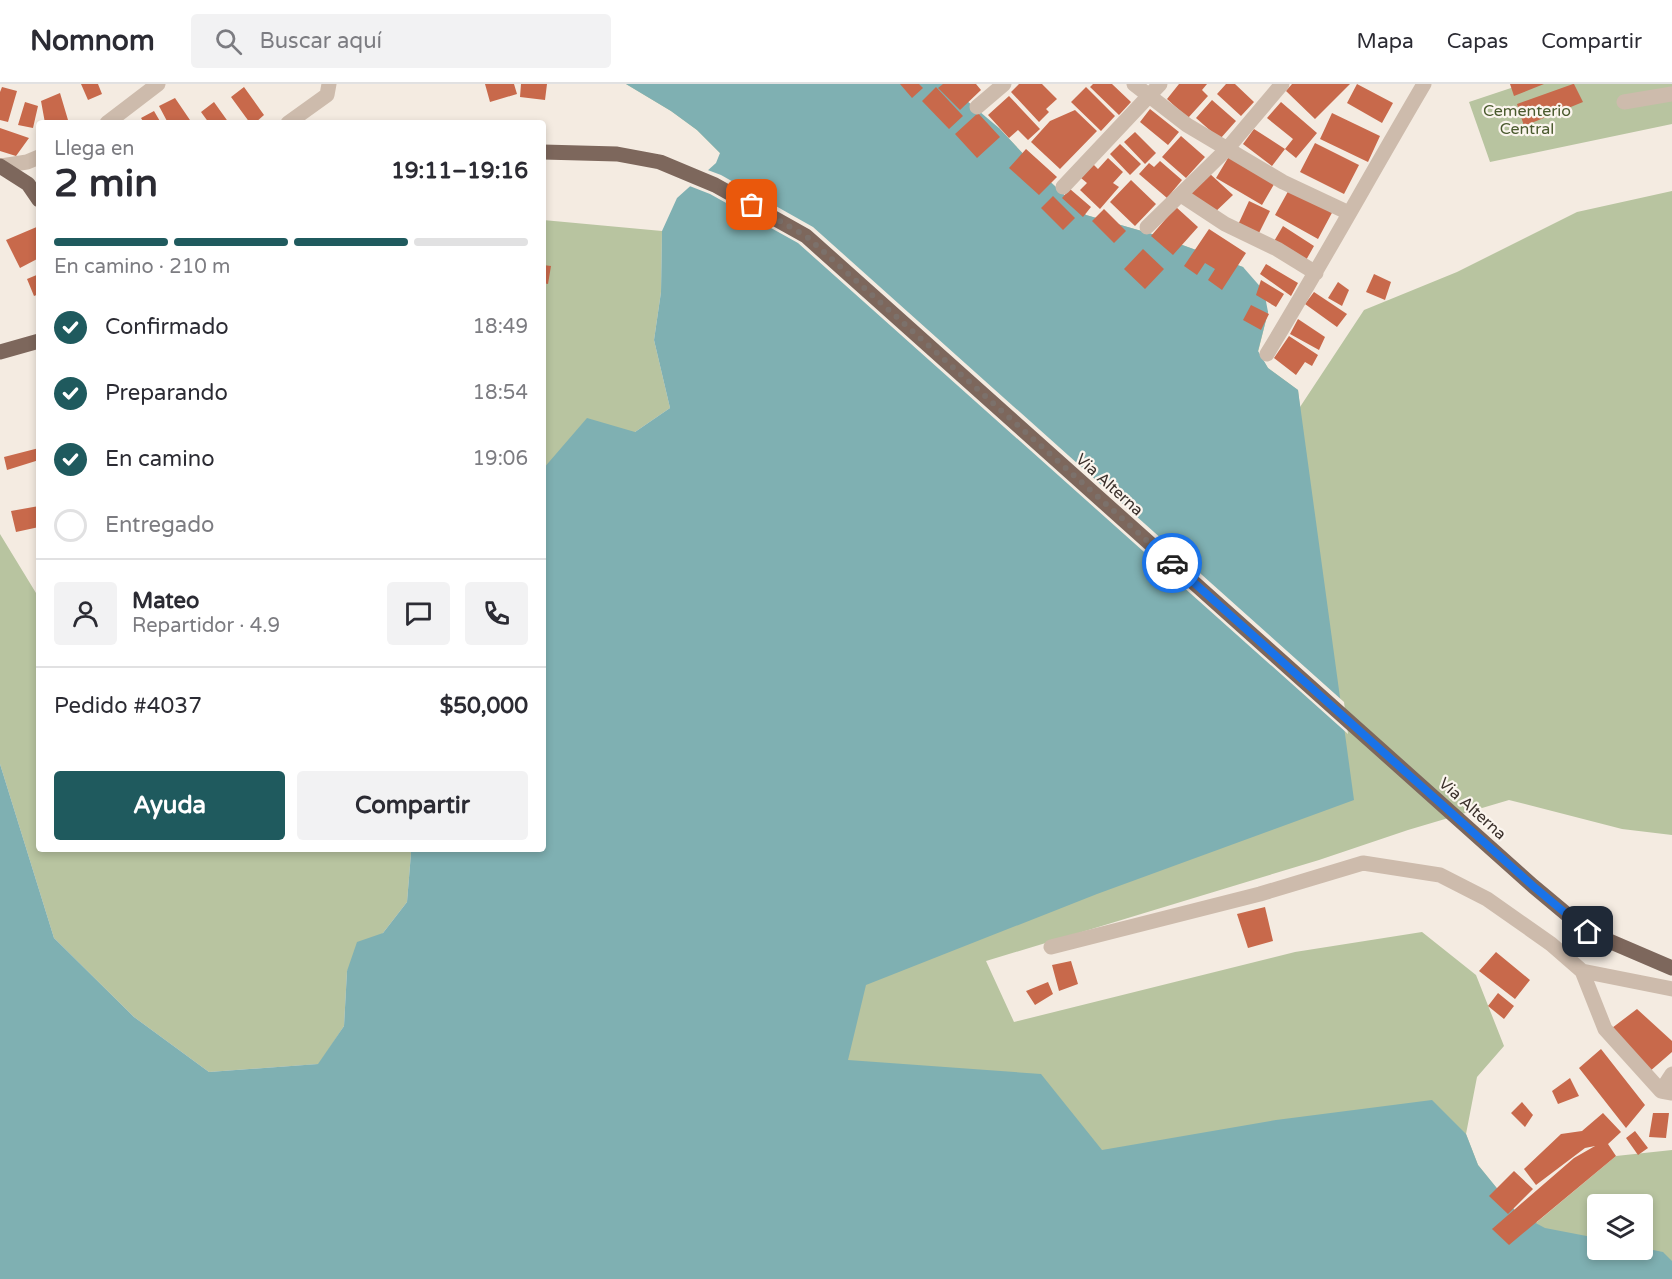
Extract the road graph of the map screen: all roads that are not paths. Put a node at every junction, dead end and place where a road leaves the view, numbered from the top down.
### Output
1 (158, 84) edge
2 (329, 84) edge
3 (1004, 84) edge
4 (1134, 84) edge
5 (1282, 84) edge
6 (1424, 84) edge
7 (1155, 89) edge
8 (1672, 94) edge
9 (1624, 102) dead end
10 (977, 108) dead end
11 (111, 120) edge
12 (292, 120) edge
13 (1227, 149) junction
14 (546, 152) edge
15 (36, 158) edge
16 (0, 166) edge
17 (1063, 188) dead end
18 (1181, 195) junction
19 (36, 196) edge
20 (1349, 213) junction
21 (1147, 227) dead end
22 (1316, 273) junction
23 (36, 342) edge
24 (0, 352) edge
25 (1267, 354) dead end
26 (1051, 947) dead end
27 (1672, 968) edge
28 (1582, 971) junction
29 (1672, 989) edge
30 (1672, 1074) edge
31 (1666, 1092) edge

1 - 11 street
2 - 12 street
3 - 10 street
4 - 7 street
5 - 13 street
6 - 20 street
7 - 13 street
7 - 17 street
8 - 9 street
13 - 18 street
13 - 20 street
14 - 27 main road, Via Alterna
15 - 16 street
16 - 19 main road
18 - 21 street
18 - 22 street
20 - 22 street
22 - 25 street
23 - 24 main road
26 - 28 street
28 - 29 street
28 - 31 street
30 - 31 street

